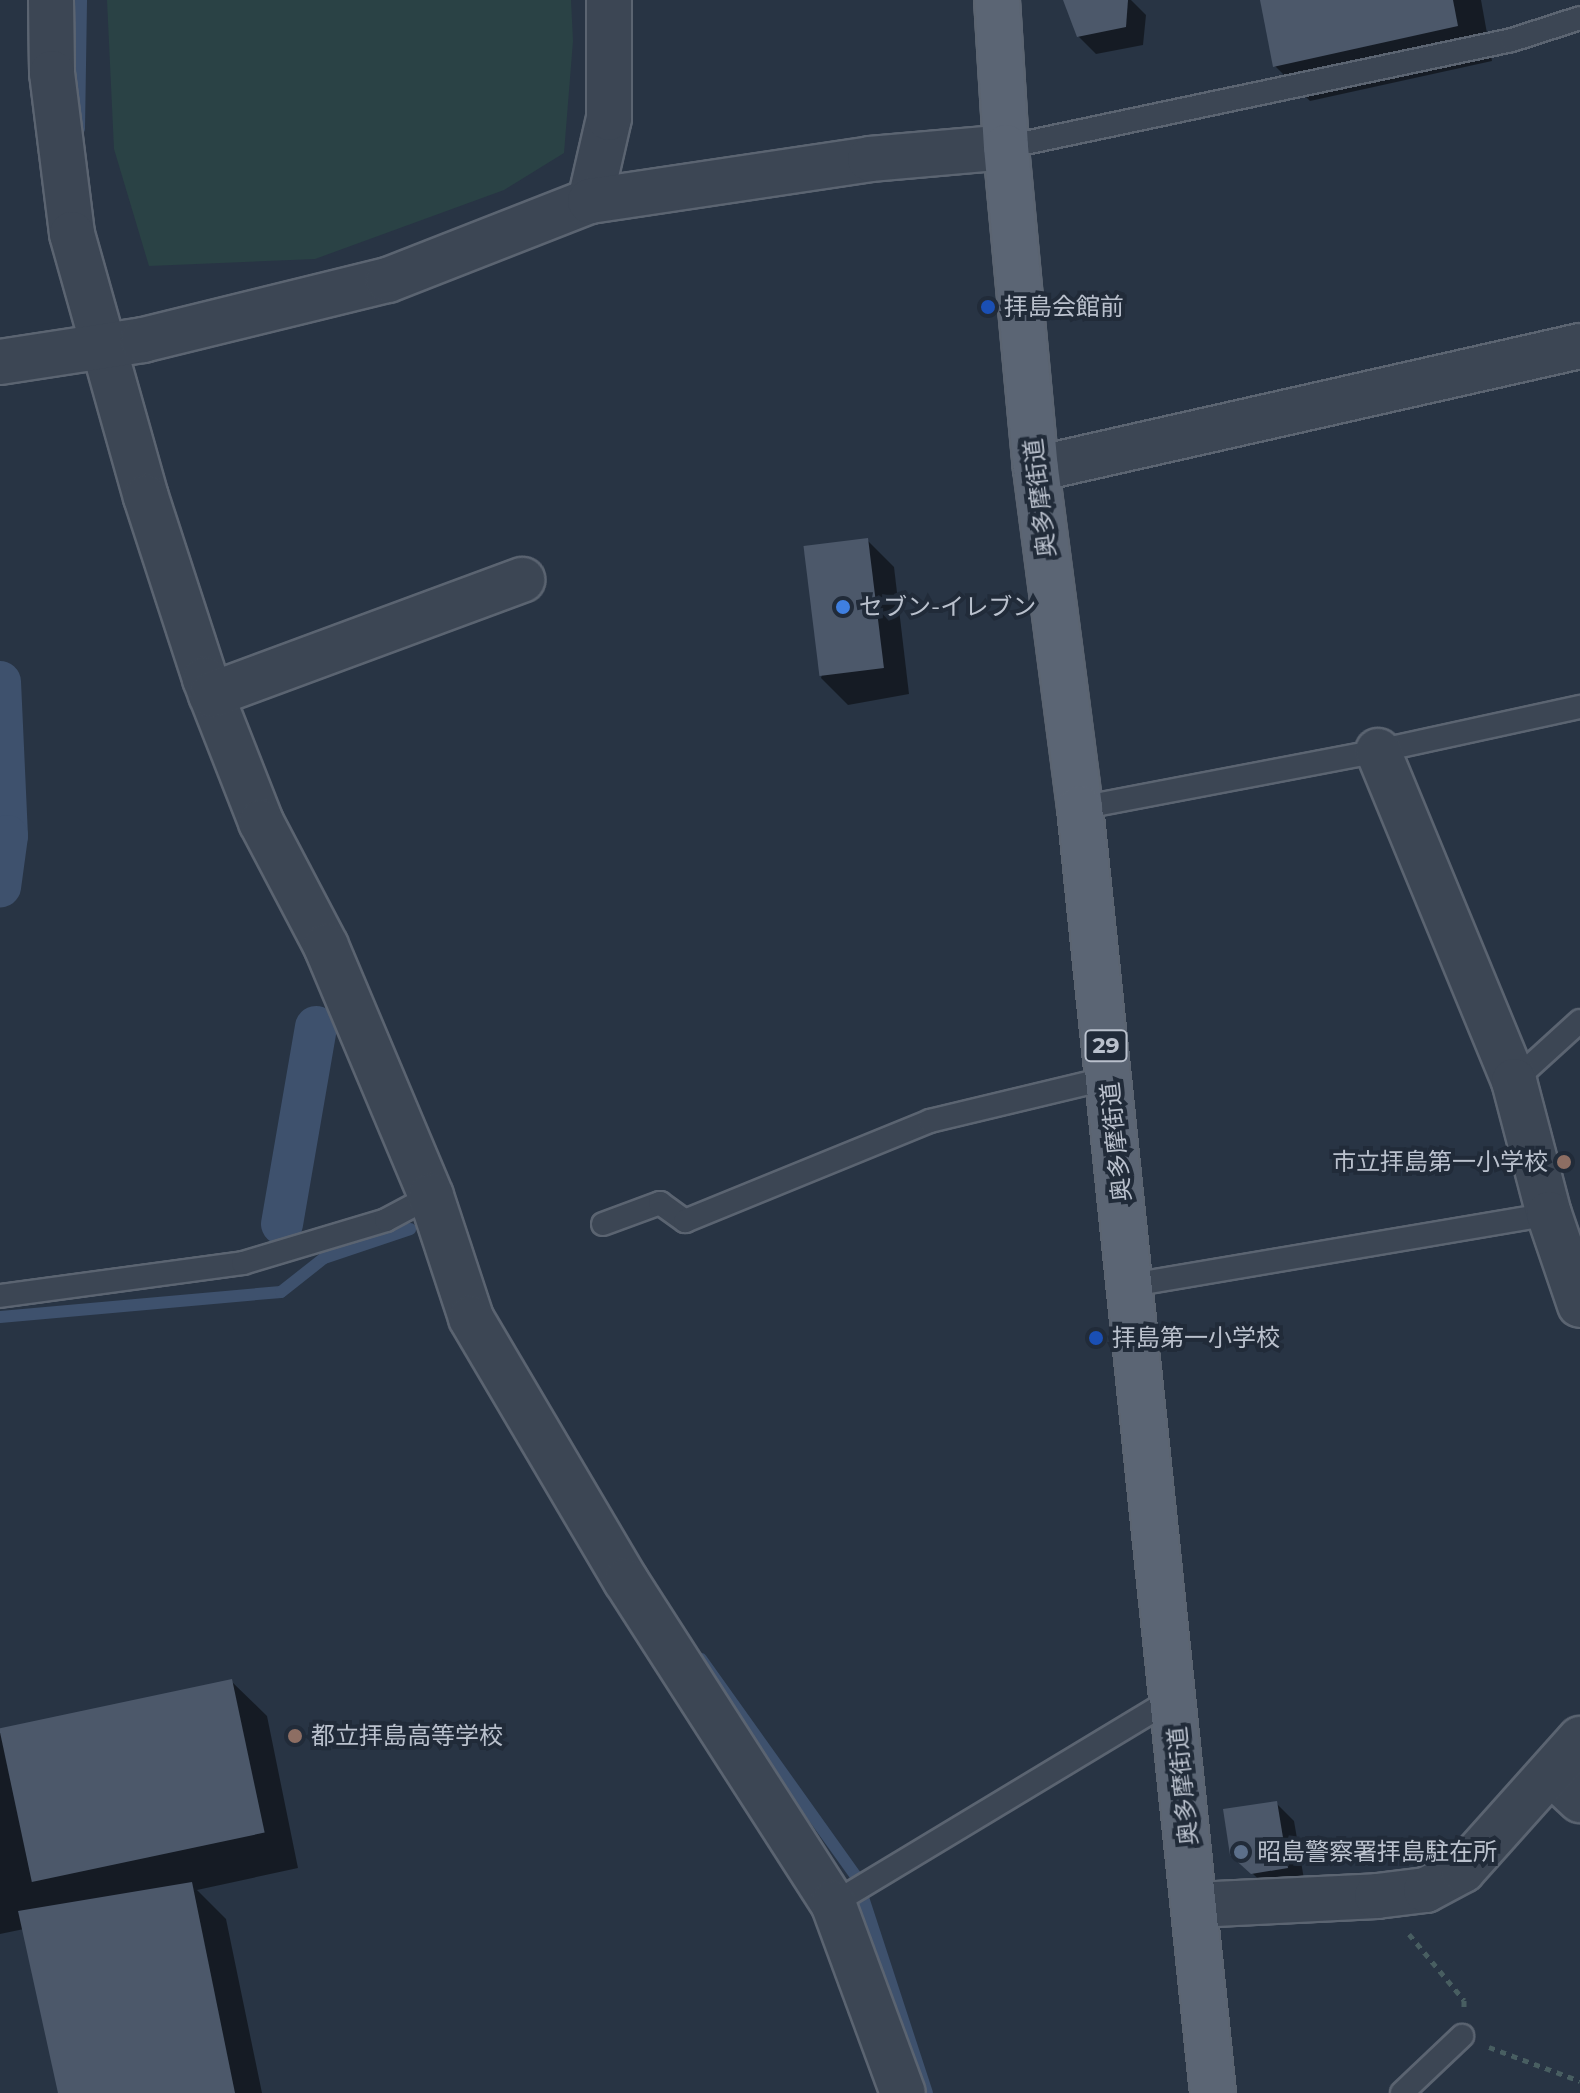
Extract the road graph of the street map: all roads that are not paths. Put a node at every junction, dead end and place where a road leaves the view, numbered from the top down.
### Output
1 (51, 0) edge
2 (609, 0) edge
3 (997, 0) edge
4 (1580, 18) edge
5 (1006, 147) junction
6 (590, 201) junction
7 (123, 342) junction
8 (1580, 346) edge
9 (0, 362) edge
10 (1036, 469) junction
11 (522, 580) dead end
12 (211, 695) junction
13 (1580, 707) edge
14 (1378, 751) junction
15 (1080, 808) junction
16 (1580, 1021) edge
17 (1109, 1078) junction
18 (1514, 1081) junction
19 (431, 1196) junction
20 (1549, 1214) junction
21 (603, 1224) dead end
22 (1131, 1285) junction
23 (0, 1296) edge
24 (1580, 1305) edge
25 (1174, 1698) junction
26 (1580, 1739) edge
27 (1566, 1787) edge
28 (834, 1903) junction
29 (1195, 1905) junction
30 (1462, 2036) dead end
31 (903, 2093) edge
32 (1213, 2093) edge
33 (1402, 2093) edge

1 - 7 street
2 - 6 street
3 - 5 main road, 奥多摩街道 / 29
4 - 5 lane
5 - 6 street
5 - 10 main road, 奥多摩街道 / 29
6 - 7 street
7 - 9 street
7 - 12 street
8 - 10 street
10 - 15 main road, 奥多摩街道 / 29
11 - 12 street
12 - 19 street
13 - 14 lane
14 - 15 lane
14 - 18 street
15 - 17 main road, 奥多摩街道 / 29
16 - 18 lane
17 - 21 lane
17 - 22 main road, 奥多摩街道 / 29
18 - 20 street
19 - 23 lane
19 - 28 street
20 - 22 lane
20 - 24 street
22 - 25 main road, 奥多摩街道 / 29
25 - 28 lane
25 - 29 main road, 奥多摩街道 / 29
26 - 27 street
27 - 29 street
28 - 31 street
29 - 32 main road, 奥多摩街道 / 29
30 - 33 lane

